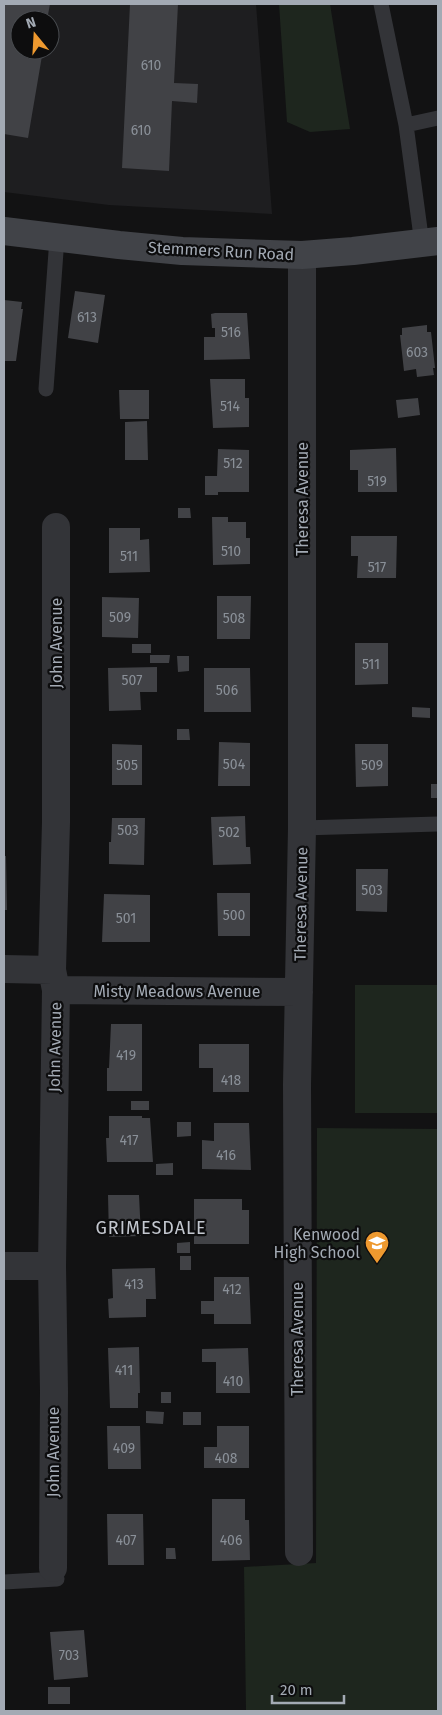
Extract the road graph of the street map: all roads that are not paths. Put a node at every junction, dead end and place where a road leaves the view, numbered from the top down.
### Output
1 (382, 4) edge
2 (438, 118) edge
3 (406, 125) junction
4 (4, 231) edge
5 (57, 238) junction
6 (430, 242) edge
7 (302, 255) junction
8 (46, 389) dead end
9 (56, 526) dead end
10 (438, 824) edge
11 (302, 828) junction
12 (4, 969) edge
13 (54, 980) junction
14 (299, 992) junction
15 (4, 1266) edge
16 (52, 1266) junction
17 (299, 1552) dead end
18 (55, 1574) joint
19 (4, 1582) edge

1 - 3 lane
2 - 3 lane
3 - 6 lane
4 - 5 main road, Stemmers Run Road
5 - 7 main road, Stemmers Run Road
5 - 8 lane
6 - 7 main road, Stemmers Run Road
7 - 11 street, Theresa Avenue
9 - 13 street, John Avenue
10 - 11 lane
11 - 14 street, Theresa Avenue
12 - 13 street, Misty Meadows Avenue
13 - 14 street, Misty Meadows Avenue
13 - 16 street, John Avenue
14 - 17 street, Theresa Avenue
15 - 16 street
16 - 18 street, John Avenue
18 - 19 lane

